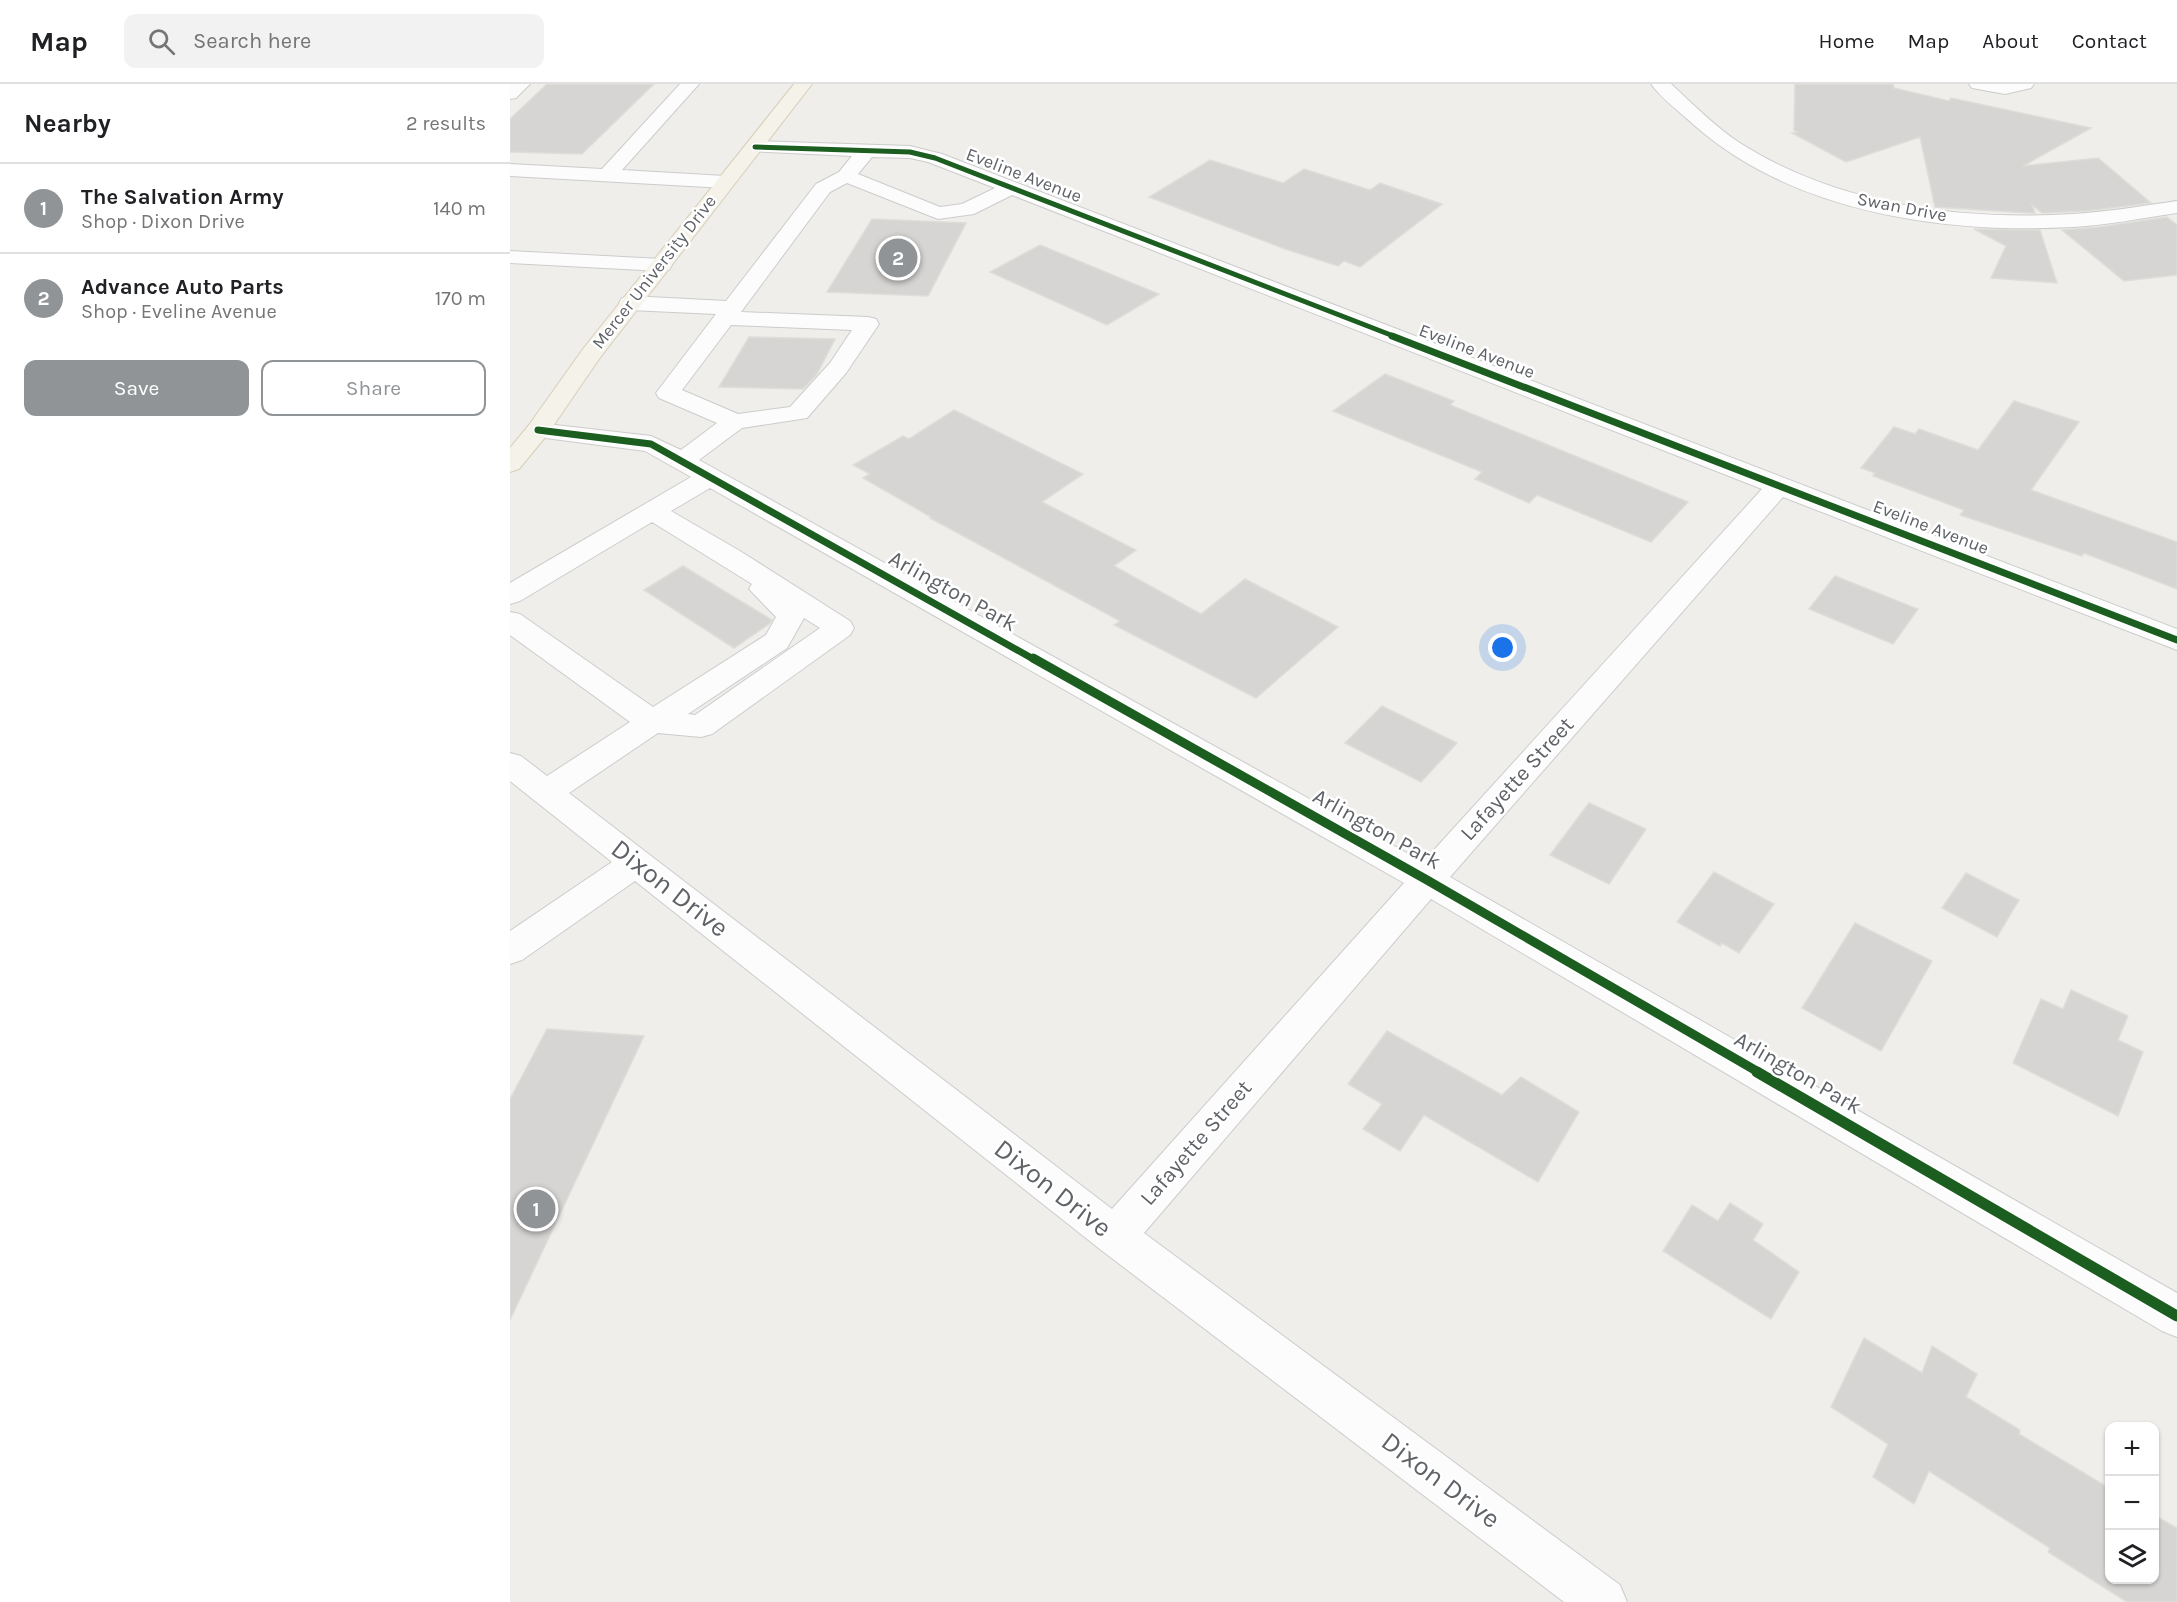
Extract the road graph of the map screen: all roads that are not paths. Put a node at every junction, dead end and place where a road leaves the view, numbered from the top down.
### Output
1 (521, 84) edge
2 (690, 84) edge
3 (803, 84) edge
4 (1660, 84) edge
5 (1977, 84) edge
6 (2025, 84) edge
7 (510, 94) edge
8 (755, 147) junction
9 (867, 150) junction
10 (607, 176) junction
11 (846, 176) junction
12 (514, 179) edge
13 (725, 182) junction
14 (1011, 188) junction
15 (2177, 207) edge
16 (510, 257) edge
17 (661, 265) junction
18 (630, 303) junction
19 (879, 306) dead end
20 (732, 308) junction
21 (735, 422) junction
22 (537, 430) junction
23 (682, 461) junction
24 (510, 464) edge
25 (711, 477) junction
26 (1779, 486) junction
27 (652, 511) junction
28 (730, 557) junction
29 (510, 595) edge
30 (510, 621) edge
31 (2177, 640) edge
32 (652, 722) junction
33 (510, 764) edge
34 (546, 792) junction
35 (637, 862) junction
36 (1427, 880) junction
37 (510, 950) edge
38 (1114, 1236) junction
39 (2177, 1316) edge
40 (1603, 1602) edge

1 - 7 street
2 - 10 street
3 - 8 main road, Mercer University Drive
4 - 15 street, Swan Drive
5 - 6 street
8 - 9 street, Eveline Avenue
8 - 13 main road, Mercer University Drive
9 - 11 street
9 - 14 street, Eveline Avenue
10 - 12 street
10 - 13 street
11 - 14 street
11 - 20 street
13 - 17 main road, Mercer University Drive
14 - 26 street, Eveline Avenue
16 - 17 street
17 - 18 main road, Mercer University Drive
18 - 20 street
18 - 22 main road, Mercer University Drive
19 - 20 street
20 - 21 street
20 - 21 street
21 - 23 street
22 - 23 street, Arlington Park
22 - 24 main road, Mercer University Drive
23 - 25 street, Arlington Park
25 - 27 street
25 - 36 street, Arlington Park
26 - 31 street, Eveline Avenue
26 - 36 street, Lafayette Street
27 - 28 street
27 - 29 street
28 - 32 street
28 - 32 street
30 - 32 street
32 - 34 street
33 - 34 street, Dixon Drive
34 - 35 street, Dixon Drive
35 - 37 street
35 - 38 street, Dixon Drive
36 - 38 street, Lafayette Street
36 - 39 street, Arlington Park
38 - 40 street, Dixon Drive

